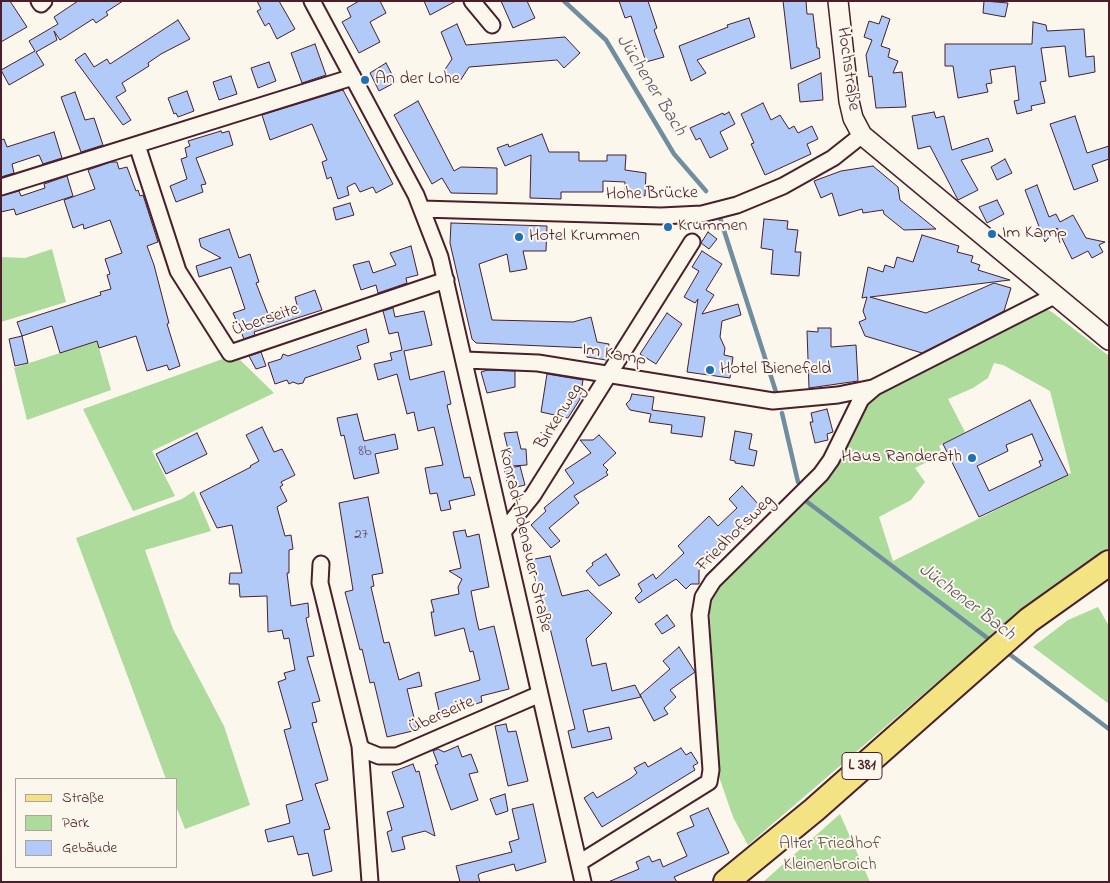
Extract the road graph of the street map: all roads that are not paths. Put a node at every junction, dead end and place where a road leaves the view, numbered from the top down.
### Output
1 (312, 1) edge
2 (472, 1) edge
3 (838, 1) edge
4 (492, 25) dead end
5 (353, 76) junction
6 (862, 135) junction
7 (137, 145) junction
8 (1, 187) edge
9 (422, 209) junction
10 (692, 242) dead end
11 (446, 280) junction
12 (1054, 296) junction
13 (1109, 340) edge
14 (465, 360) junction
15 (608, 374) junction
16 (875, 387) junction
17 (503, 532) junction
18 (1109, 563) edge
19 (321, 564) dead end
20 (540, 694) junction
21 (360, 746) junction
22 (579, 863) junction
23 (370, 882) edge
24 (583, 882) edge
25 (726, 882) edge

1 - 5 street, Konrad-Adenauer-Straße
2 - 4 street
3 - 6 street, Hochstraße
5 - 7 street
5 - 9 street, Konrad-Adenauer-Straße
6 - 9 street, Hohe Brücke
6 - 12 street
7 - 8 street
7 - 11 street, Überseite
9 - 11 street, Konrad-Adenauer-Straße
10 - 15 street, Birkenweg
11 - 14 street, Konrad-Adenauer-Straße
12 - 13 street
12 - 16 street, Friedhofsweg
14 - 15 street, Im Kamp
14 - 17 street, Konrad-Adenauer-Straße
15 - 16 street, Im Kamp
15 - 17 street, Birkenweg
16 - 22 street, Friedhofsweg
17 - 20 street, Konrad-Adenauer-Straße
18 - 25 main road, L 381
19 - 21 street
20 - 21 street, Überseite
20 - 22 street, Konrad-Adenauer-Straße
21 - 23 street
22 - 24 street, Konrad-Adenauer-Straße

